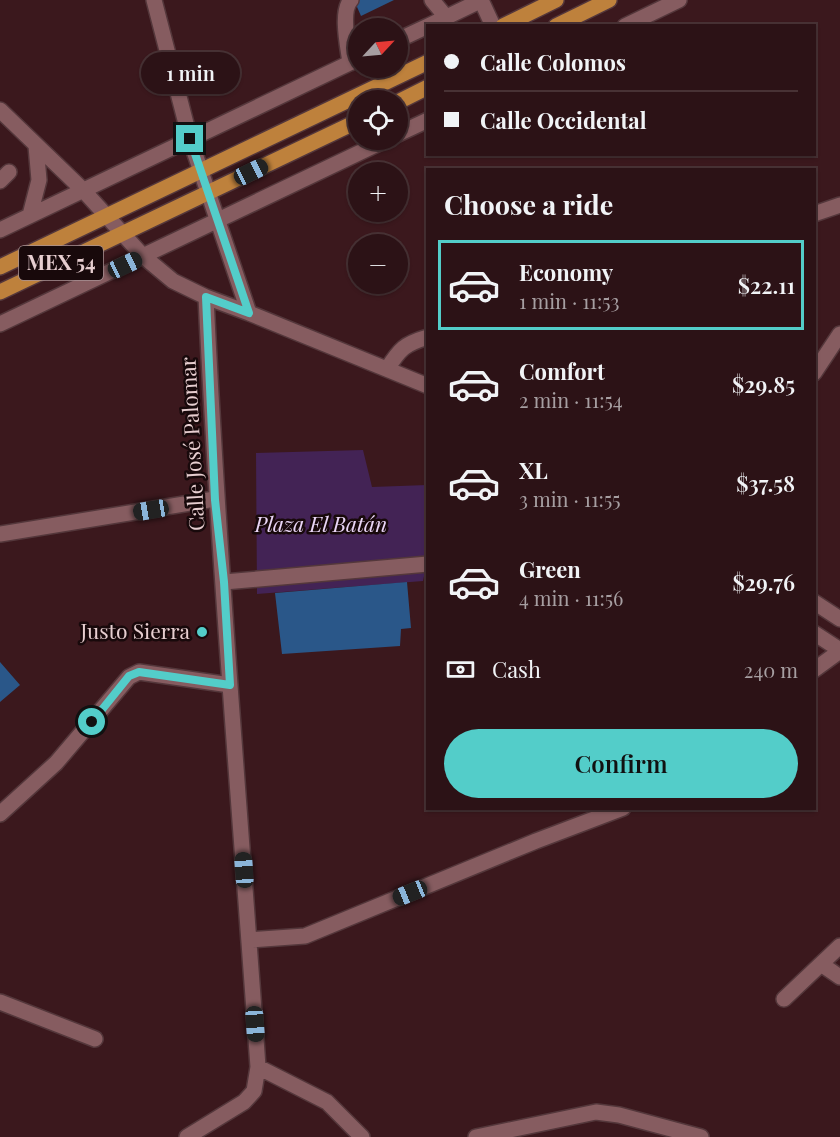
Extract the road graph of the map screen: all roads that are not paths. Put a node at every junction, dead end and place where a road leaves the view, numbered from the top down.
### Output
1 (154, 0) edge
2 (351, 0) edge
3 (432, 0) edge
4 (481, 0) edge
5 (556, 0) edge
6 (609, 0) edge
7 (679, 0) edge
8 (446, 17) junction
9 (432, 24) edge
10 (492, 24) edge
11 (507, 24) edge
12 (560, 24) edge
13 (629, 24) edge
14 (426, 27) edge
15 (348, 29) edge
16 (408, 35) edge
17 (426, 63) edge
18 (348, 64) edge
19 (426, 88) edge
20 (408, 97) edge
21 (0, 110) edge
22 (426, 121) edge
23 (348, 126) edge
24 (408, 129) edge
25 (190, 139) junction
26 (36, 146) junction
27 (365, 150) edge
28 (201, 170) junction
29 (83, 190) junction
30 (208, 193) junction
31 (840, 205) edge
32 (816, 213) edge
33 (30, 215) junction
34 (106, 216) junction
35 (217, 221) junction
36 (0, 230) edge
37 (122, 234) junction
38 (143, 256) junction
39 (0, 267) edge
40 (0, 292) edge
41 (206, 297) junction
42 (249, 313) junction
43 (0, 324) edge
44 (840, 334) edge
45 (426, 338) edge
46 (387, 369) junction
47 (816, 370) edge
48 (426, 385) edge
49 (215, 500) junction
50 (0, 534) edge
51 (426, 564) edge
52 (224, 582) junction
53 (816, 603) edge
54 (840, 620) edge
55 (816, 634) edge
56 (840, 650) edge
57 (816, 668) edge
58 (230, 685) junction
59 (618, 810) edge
60 (0, 814) edge
61 (249, 940) junction
62 (840, 946) edge
63 (821, 964) junction
64 (840, 977) edge
65 (784, 999) dead end
66 (0, 1002) edge
67 (96, 1039) dead end
68 (258, 1067) junction
69 (187, 1137) edge
70 (362, 1137) edge
71 (476, 1137) edge
72 (701, 1137) edge

1 - 25 street
2 - 15 street
3 - 8 street
4 - 8 street
4 - 10 street
5 - 11 main road
6 - 12 main road
7 - 13 street
8 - 9 street
14 - 16 street
17 - 28 main road, MEX 54
18 - 25 street
19 - 20 main road
21 - 26 street
22 - 24 street
23 - 30 main road, MEX 54
25 - 28 street
25 - 29 street
26 - 29 street
26 - 33 street
27 - 35 street
28 - 30 street
28 - 34 main road, MEX 54
29 - 33 street
29 - 34 street
30 - 35 street
30 - 37 main road, MEX 54
31 - 32 street
33 - 36 street
34 - 37 street
34 - 39 main road, MEX 54
35 - 38 street
35 - 42 street
37 - 38 street
37 - 40 main road, MEX 54
38 - 41 street
38 - 43 street
41 - 42 street
41 - 49 street, Calle José Palomar
42 - 46 street
44 - 47 street
45 - 46 street
46 - 48 street
49 - 50 street
49 - 52 street, Calle José Palomar
51 - 52 street
52 - 58 street, Calle José Palomar
53 - 54 street
55 - 56 street
56 - 57 street
58 - 60 street
58 - 61 street, Calle José Palomar
59 - 61 street
61 - 68 street, Calle José Palomar
62 - 63 street
63 - 64 street
63 - 65 street
66 - 67 street
68 - 69 street, Calle José Palomar
68 - 70 street
71 - 72 street

